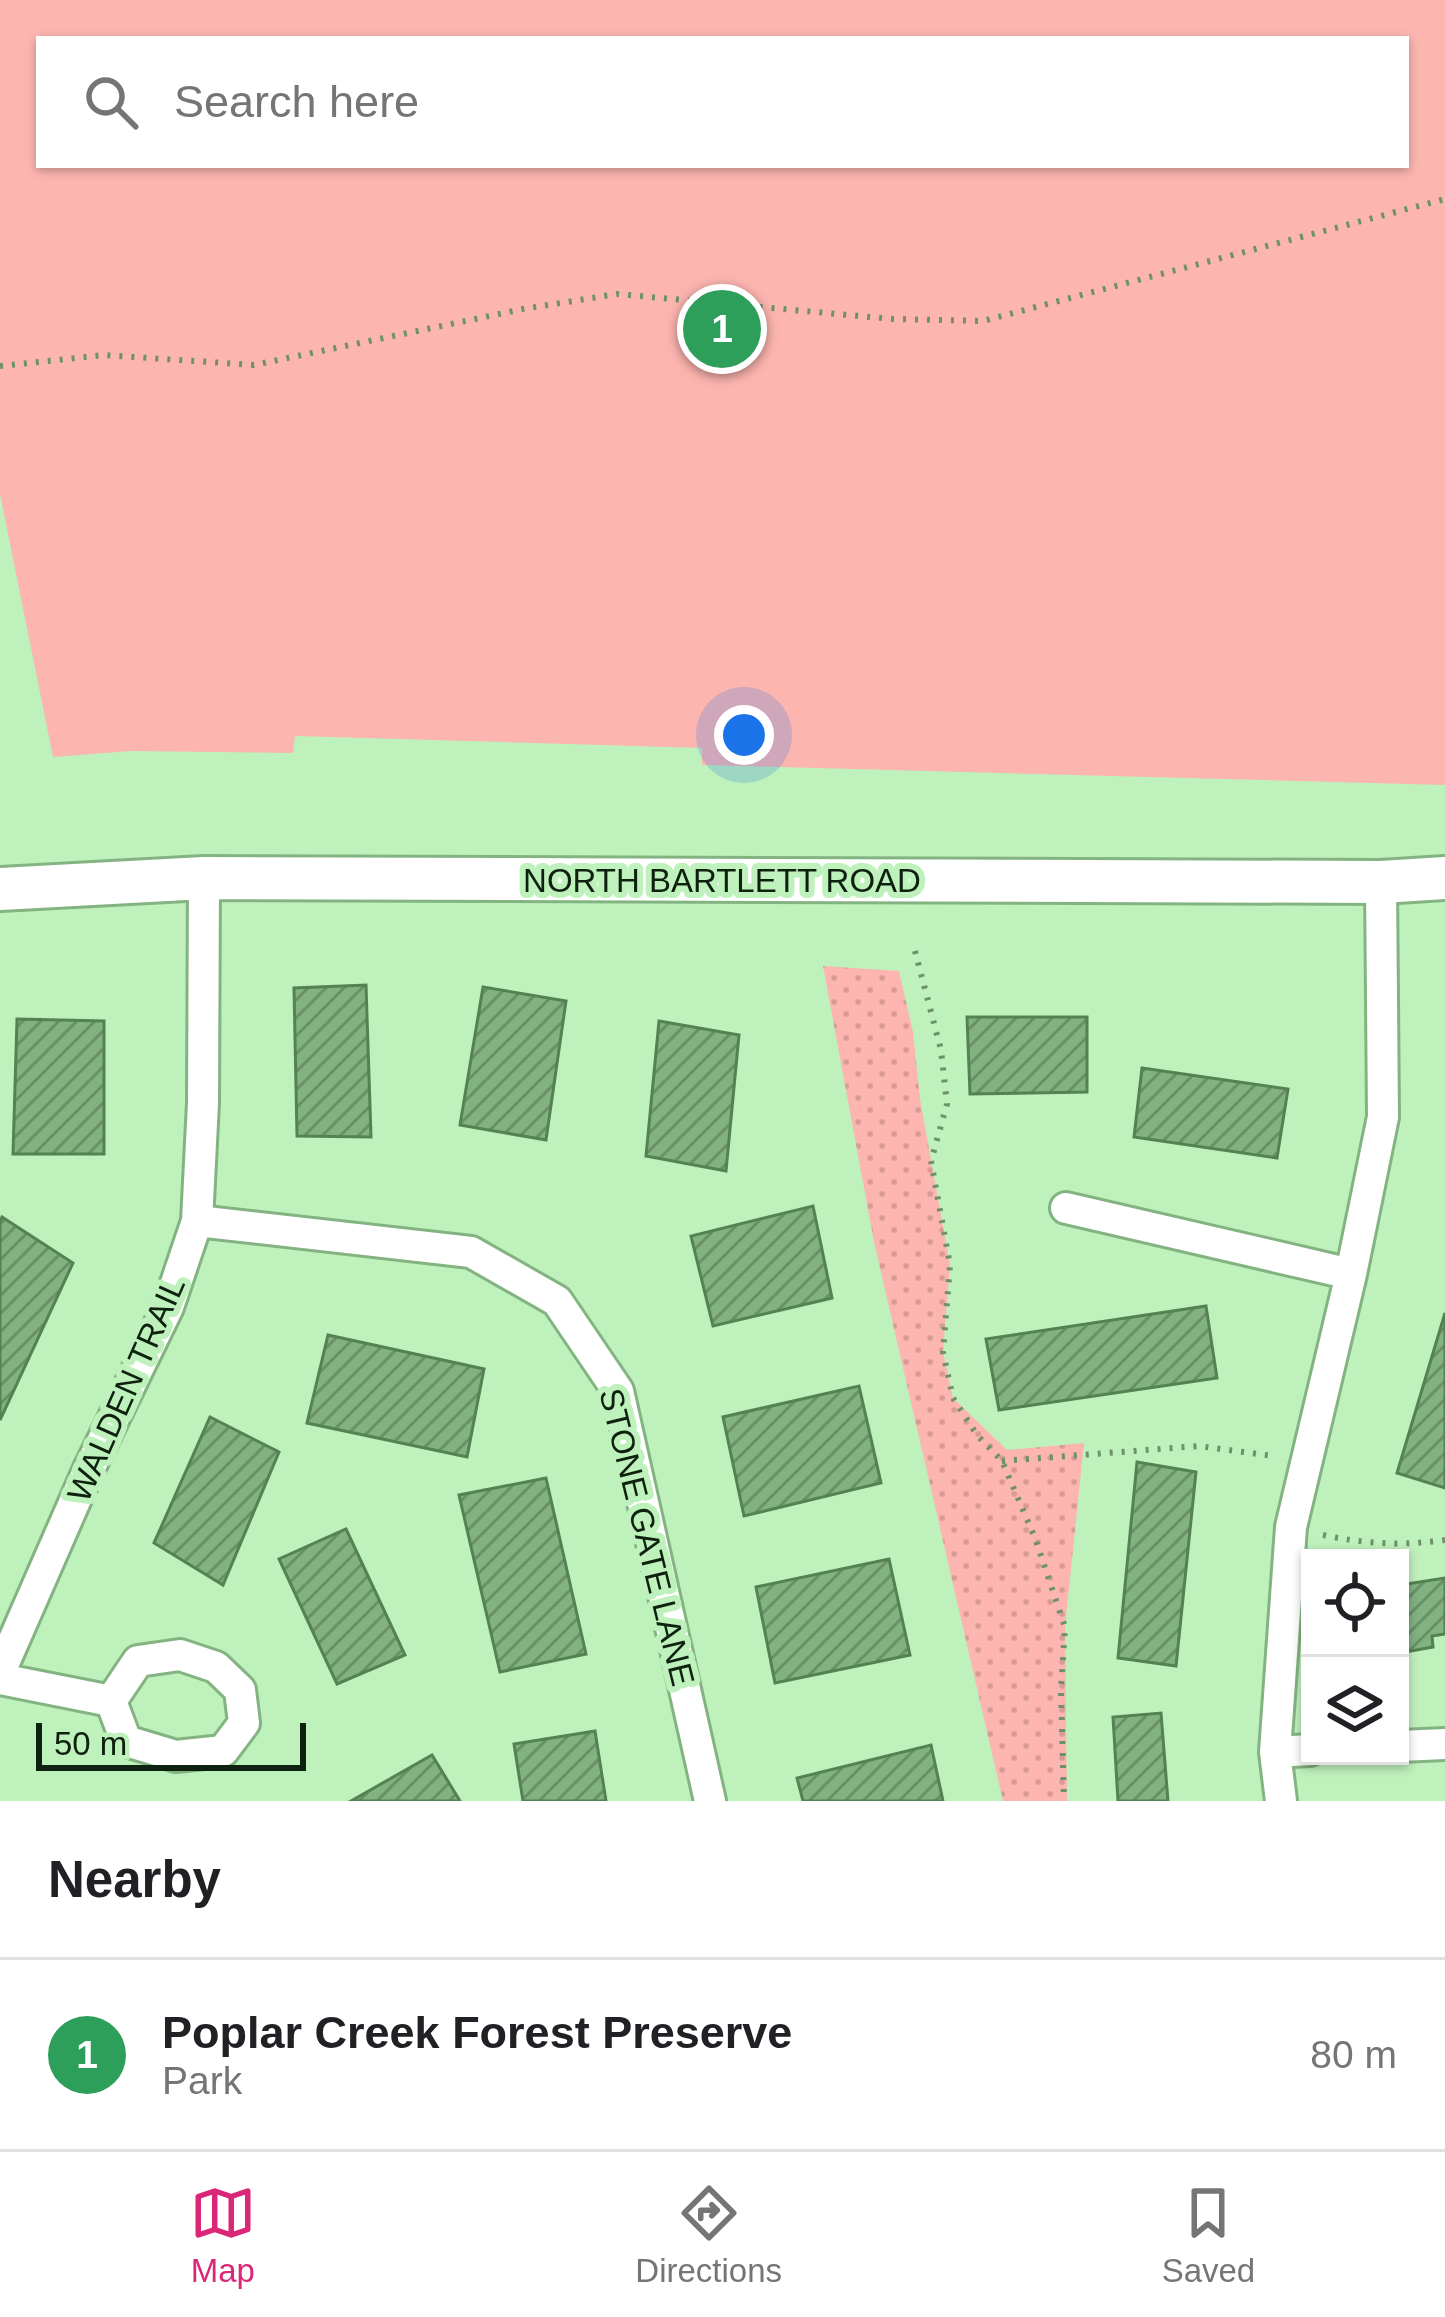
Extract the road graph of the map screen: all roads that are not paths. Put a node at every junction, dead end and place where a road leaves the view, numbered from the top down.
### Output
1 (204, 878) junction
2 (1445, 878) edge
3 (1381, 882) junction
4 (0, 889) edge
5 (1066, 1208) dead end
6 (196, 1221) junction
7 (1351, 1274) junction
8 (0, 1676) edge
9 (111, 1701) dead end
10 (1445, 1744) edge
11 (1409, 1746) edge
12 (1301, 1751) edge
13 (1275, 1752) junction
14 (710, 1801) edge
15 (1281, 1801) edge

1 - 3 street, NORTH BARTLETT ROAD
1 - 4 street, NORTH BARTLETT ROAD
1 - 6 street, WALDEN TRAIL
2 - 3 street, NORTH BARTLETT ROAD
3 - 7 street
5 - 7 street
6 - 8 street, WALDEN TRAIL
6 - 14 street, STONE GATE LANE
7 - 13 street
8 - 9 street
10 - 11 street
12 - 13 street
13 - 15 street

